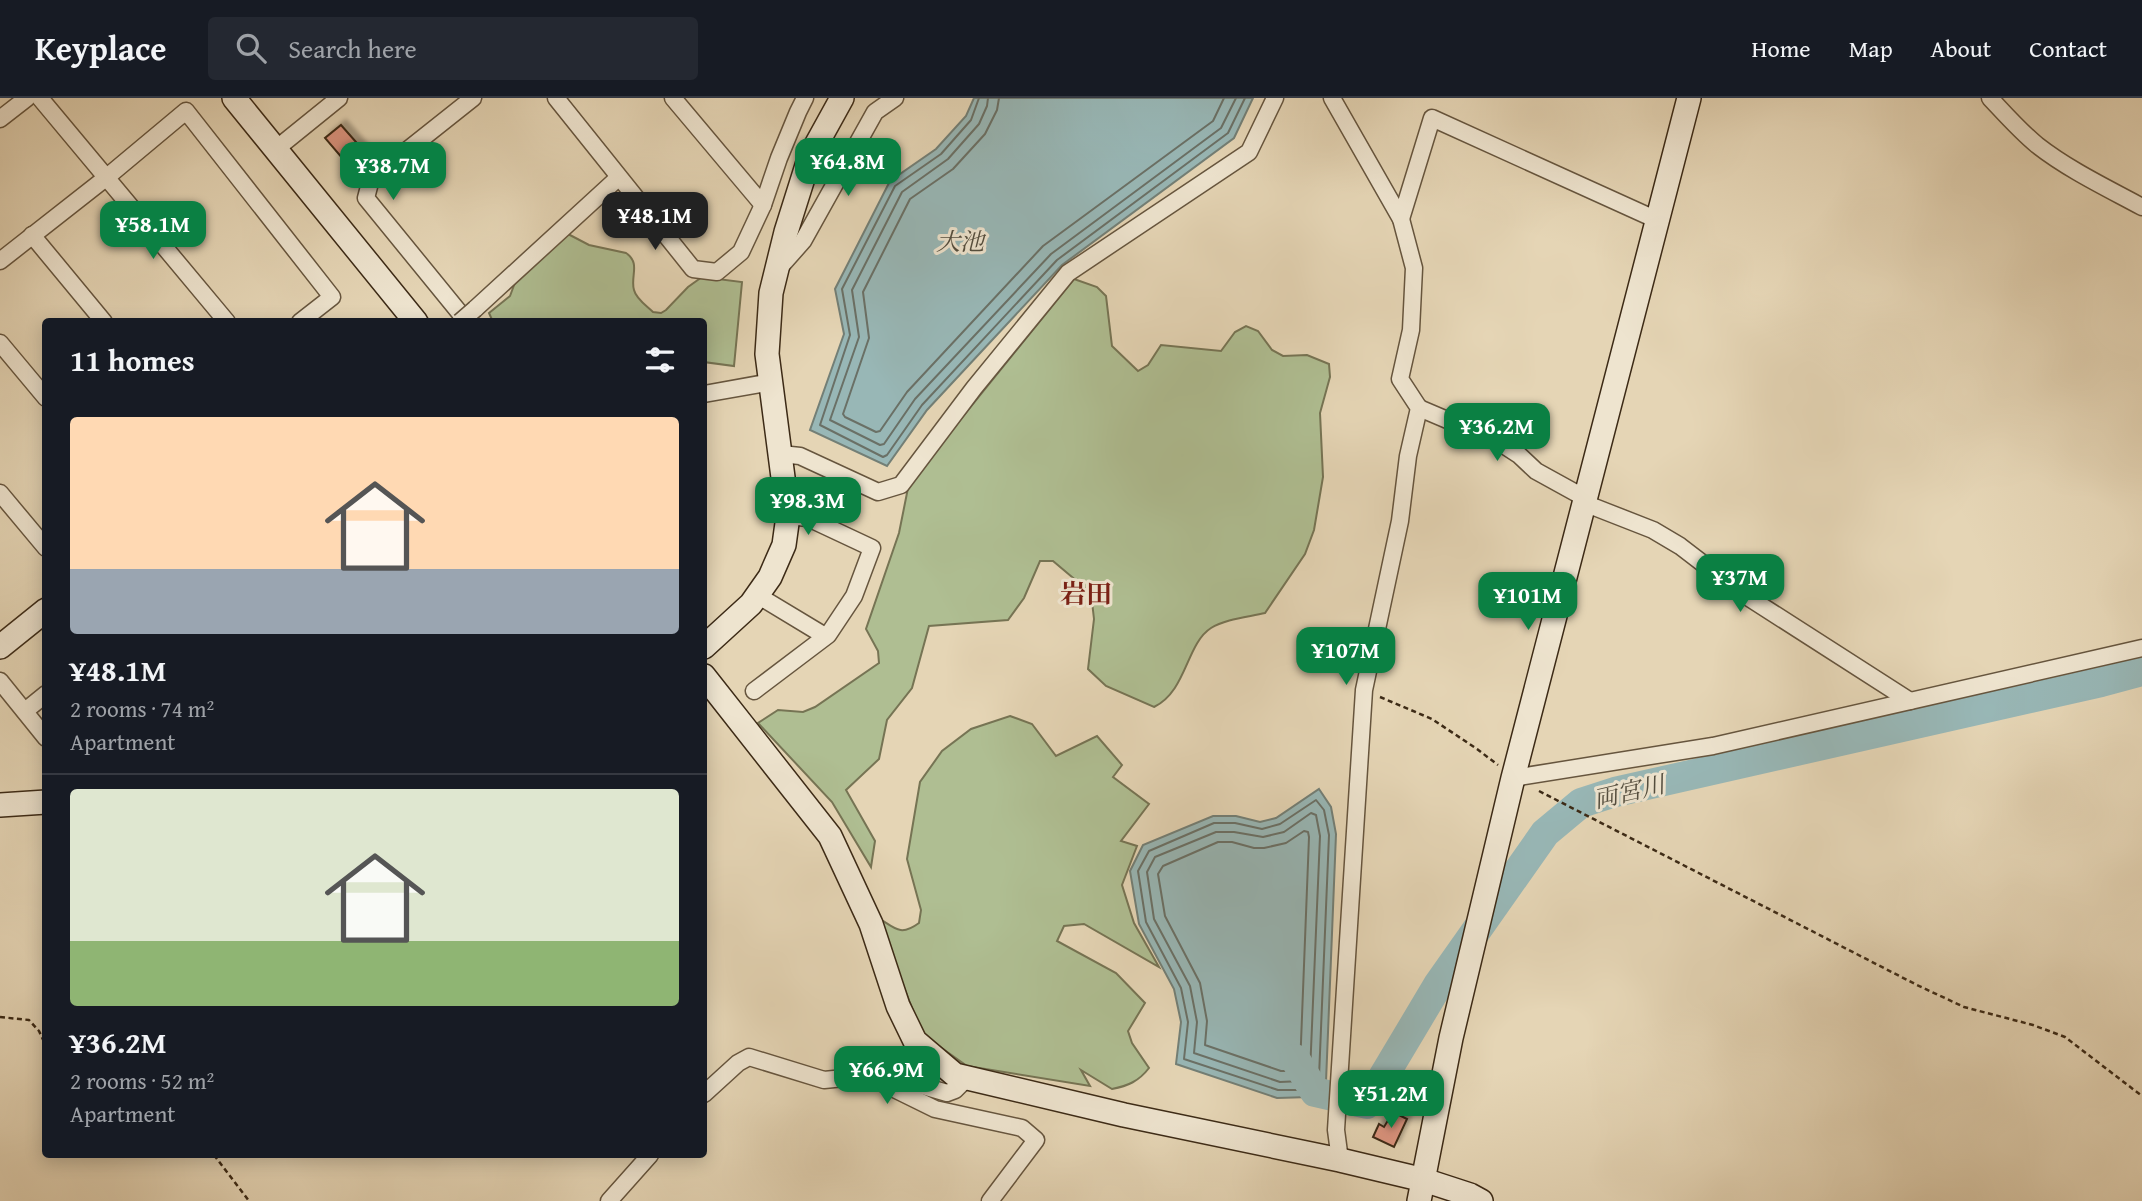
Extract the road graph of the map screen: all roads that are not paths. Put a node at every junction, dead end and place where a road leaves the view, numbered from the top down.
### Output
1 (27, 98) edge
2 (40, 98) edge
3 (234, 98) edge
4 (339, 98) edge
5 (473, 98) edge
6 (556, 98) edge
7 (673, 98) edge
8 (786, 98) edge
9 (842, 98) edge
10 (895, 98) edge
11 (1275, 98) edge
12 (1332, 98) edge
13 (1689, 98) edge
14 (1990, 98) edge
15 (182, 104) edge
16 (801, 105) edge
17 (0, 119) edge
18 (276, 149) junction
19 (107, 177) junction
20 (618, 178) junction
21 (763, 205) junction
22 (2142, 207) edge
23 (1401, 219) junction
24 (1657, 219) junction
25 (32, 235) junction
26 (0, 261) edge
27 (776, 271) junction
28 (473, 316) edge
29 (101, 318) edge
30 (224, 318) edge
31 (305, 318) edge
32 (413, 318) edge
33 (0, 343) edge
34 (771, 382) junction
35 (42, 393) edge
36 (707, 393) edge
37 (1419, 408) junction
38 (781, 454) junction
39 (0, 493) edge
40 (1584, 501) junction
41 (788, 516) junction
42 (42, 538) edge
43 (757, 595) junction
44 (42, 613) edge
45 (825, 636) junction
46 (707, 644) edge
47 (0, 647) edge
48 (2142, 648) edge
49 (707, 680) edge
50 (0, 681) edge
51 (754, 691) dead end
52 (42, 697) edge
53 (1910, 701) junction
54 (25, 711) junction
55 (42, 733) edge
56 (1513, 778) junction
57 (42, 802) edge
58 (0, 805) edge
59 (865, 1078) junction
60 (967, 1078) junction
61 (707, 1091) edge
62 (647, 1158) edge
63 (1340, 1160) junction
64 (1422, 1191) edge
65 (609, 1201) edge
66 (990, 1201) edge
67 (1481, 1201) edge

1 - 17 street
2 - 19 street
3 - 18 street
4 - 18 street
5 - 28 street
6 - 20 street
7 - 21 street
8 - 16 street
9 - 27 street
10 - 27 street
11 - 38 street
12 - 23 street
13 - 24 street
14 - 22 street
15 - 19 street
15 - 31 street
16 - 21 street
18 - 32 street
19 - 25 street
19 - 30 street
20 - 21 street
20 - 28 street
23 - 24 street
23 - 37 street
24 - 40 street
25 - 26 street
25 - 29 street
27 - 34 street
33 - 35 street
34 - 36 street
34 - 38 street
37 - 40 street
37 - 63 street
38 - 41 street
39 - 42 street
40 - 53 street
40 - 56 street
41 - 43 street
41 - 45 street
43 - 45 street
43 - 46 street
44 - 47 street
45 - 51 street
48 - 53 street
49 - 60 street
50 - 54 street
52 - 54 street
53 - 56 street
54 - 55 street
56 - 64 street
57 - 58 street
59 - 60 street
59 - 61 street
59 - 66 street
60 - 63 street
62 - 65 street
63 - 64 street
64 - 67 street

